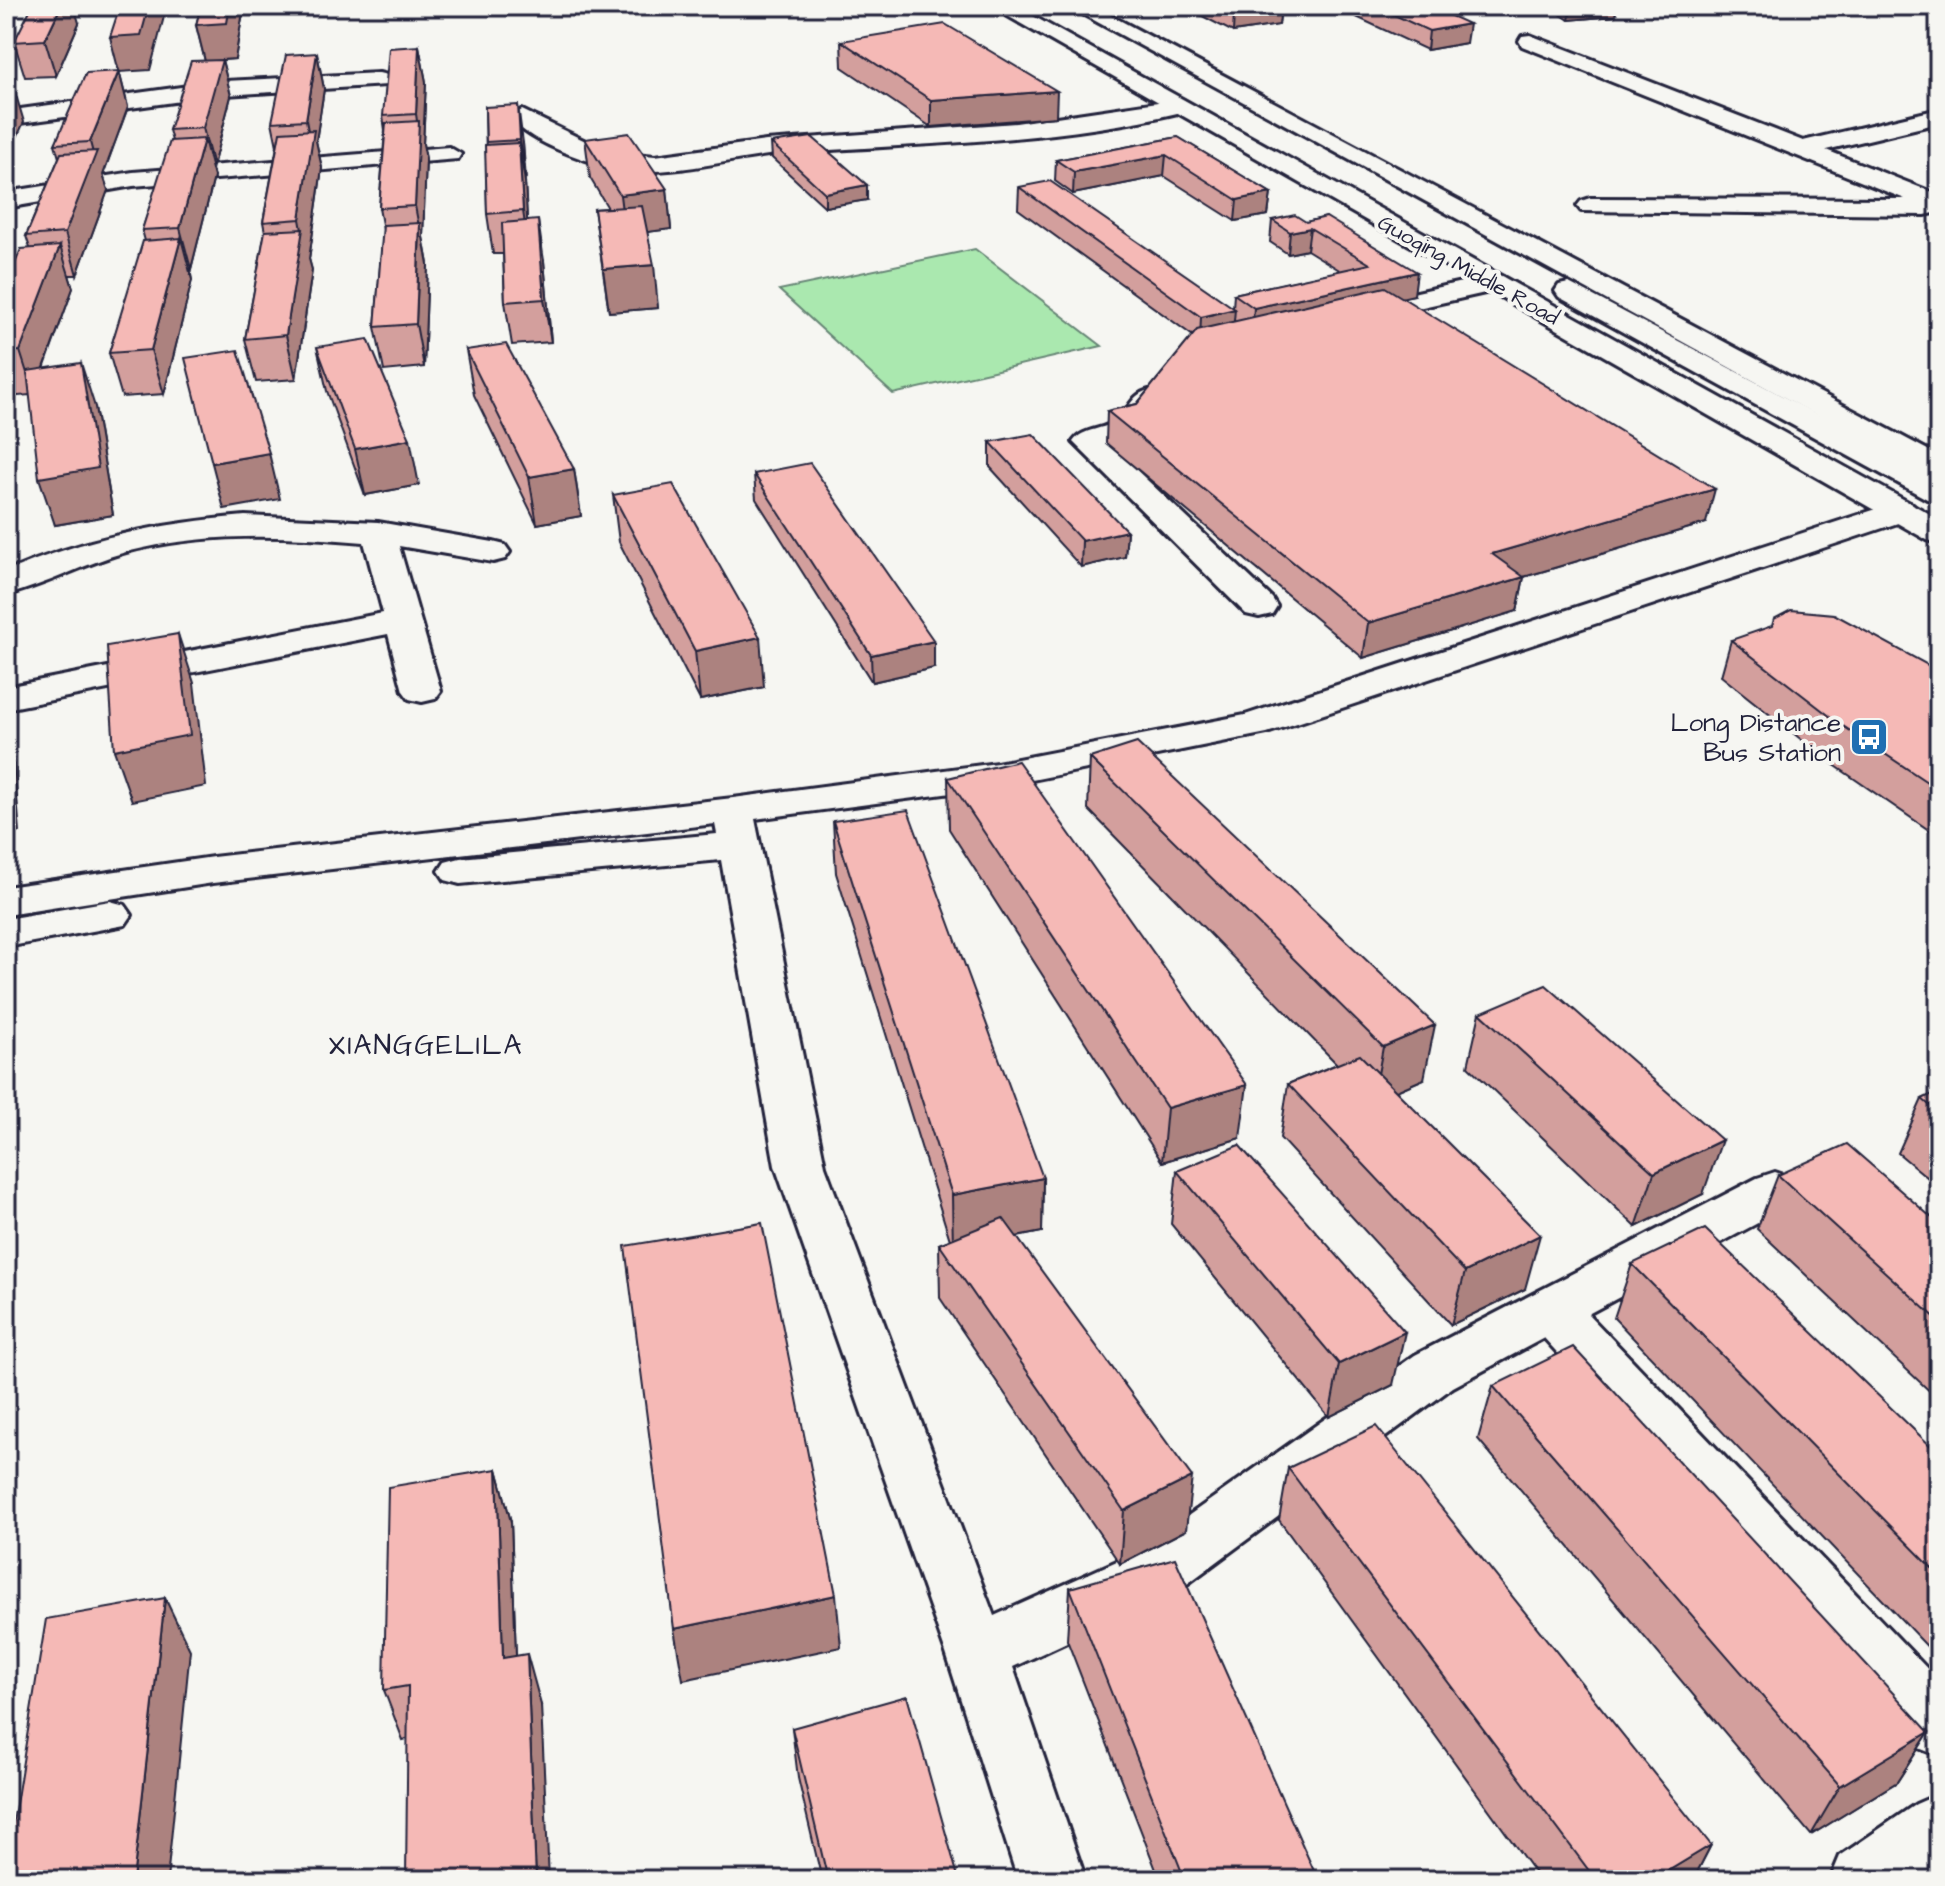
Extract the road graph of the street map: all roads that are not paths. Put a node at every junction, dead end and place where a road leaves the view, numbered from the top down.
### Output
1 (1000, 6) edge
2 (1045, 6) edge
3 (1078, 6) edge
4 (1530, 41) dead end
5 (379, 80) dead end
6 (1178, 106) junction
7 (1939, 116) edge
8 (522, 117) edge
9 (6, 118) edge
10 (1801, 149) junction
11 (449, 154) dead end
12 (6, 200) edge
13 (1939, 205) edge
14 (1590, 206) dead end
15 (1493, 283) junction
16 (1323, 322) edge
17 (1165, 378) edge
18 (1939, 469) edge
19 (1939, 492) edge
20 (1901, 511) junction
21 (378, 532) junction
22 (1939, 533) edge
23 (493, 552) dead end
24 (6, 585) edge
25 (1259, 606) dead end
26 (402, 620) junction
27 (422, 691) dead end
28 (6, 698) edge
29 (737, 827) junction
30 (6, 901) edge
31 (6, 933) edge
32 (1775, 1191) dead end
33 (1551, 1310) junction
34 (977, 1653) junction
35 (1939, 1726) edge
36 (1939, 1827) edge
37 (1052, 1880) edge
38 (1864, 1880) edge

1 - 6 street, Guoqing Middle Road
2 - 19 street, Guoqing Middle Road
3 - 18 street
4 - 10 street
5 - 9 street
6 - 8 street
6 - 15 street, Guoqing Middle Road
7 - 10 street
10 - 13 street
11 - 12 street
13 - 14 street
15 - 16 street
15 - 20 street, Guoqing Middle Road
17 - 25 street
20 - 22 street, Guoqing Middle Road
20 - 29 street
21 - 23 street
21 - 24 street
21 - 26 street
26 - 27 street
26 - 28 street
29 - 30 street
29 - 31 street
29 - 34 street
32 - 33 street
33 - 34 street
33 - 35 street
34 - 37 street
36 - 38 street

